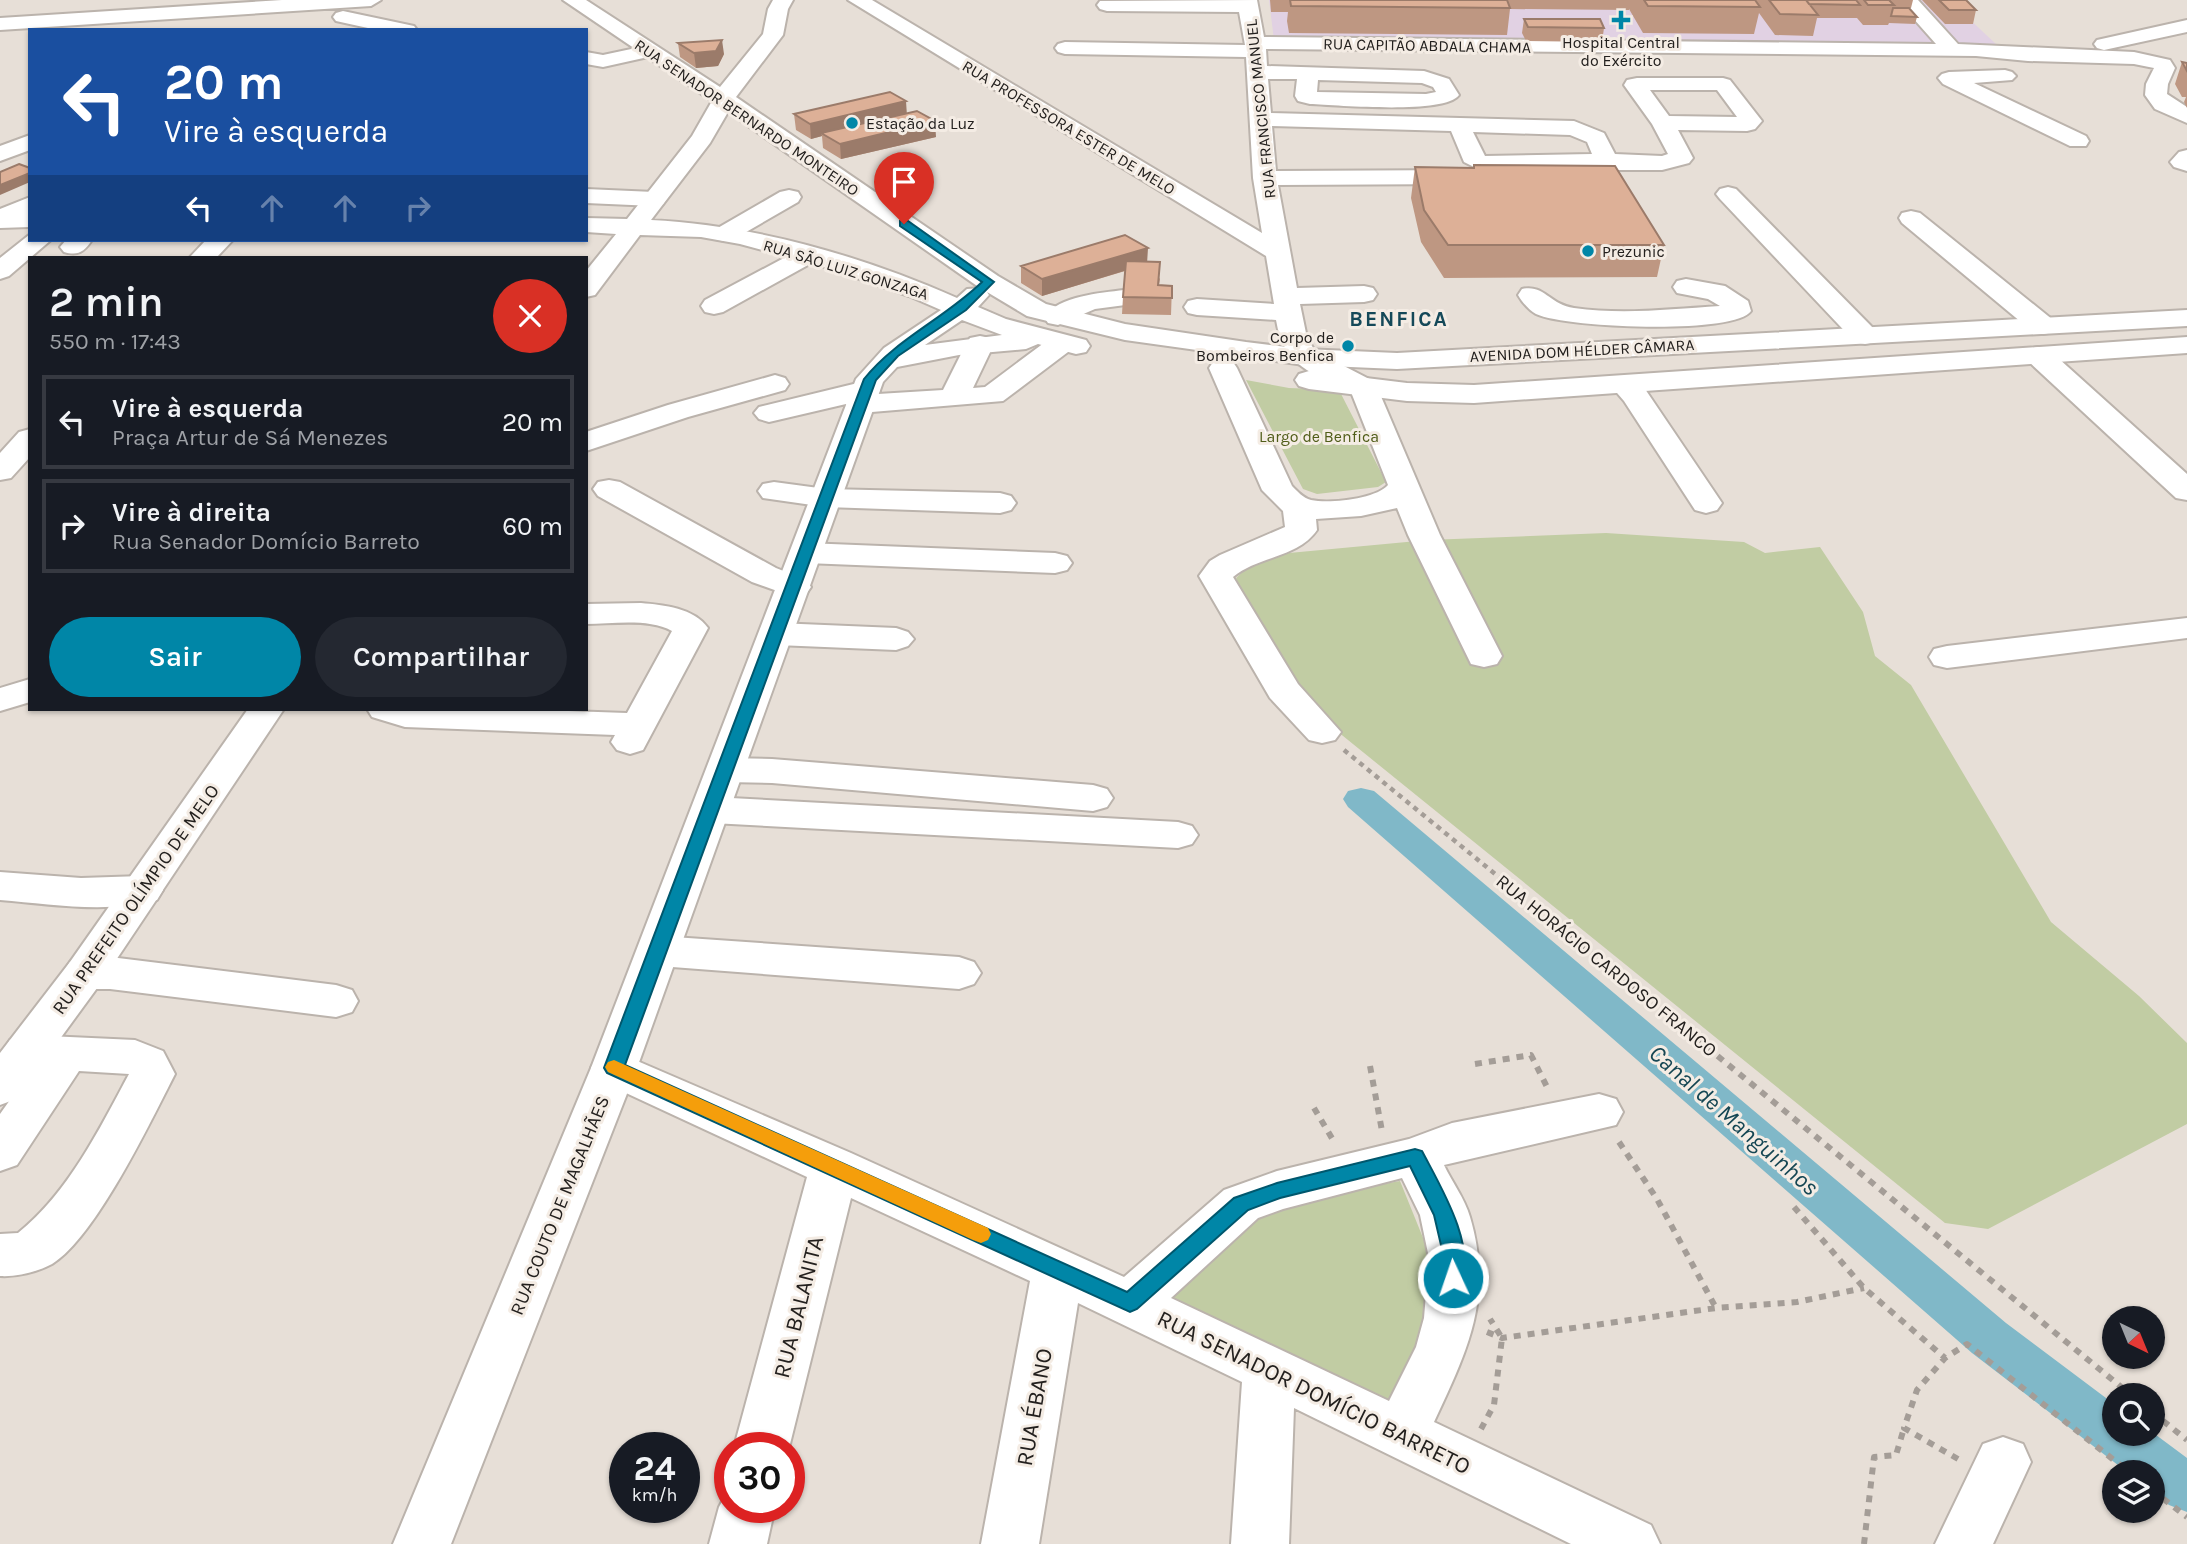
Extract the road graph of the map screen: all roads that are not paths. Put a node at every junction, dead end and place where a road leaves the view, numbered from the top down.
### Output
1 (96, 0) edge
2 (371, 0) edge
3 (385, 0) edge
4 (573, 0) edge
5 (783, 0) edge
6 (858, 0) edge
7 (1907, 0) edge
8 (1248, 3) edge
9 (1107, 5) dead end
10 (799, 15) dead end
11 (127, 16) junction
12 (345, 23) edge
13 (0, 24) edge
14 (323, 25) dead end
15 (2187, 26) edge
16 (390, 28) edge
17 (1285, 29) dead end
18 (624, 33) junction
19 (773, 35) junction
20 (588, 43) edge
21 (1255, 46) junction
22 (1065, 48) dead end
23 (1930, 49) junction
24 (1953, 50) junction
25 (2020, 50) junction
26 (650, 51) junction
27 (588, 58) edge
28 (1820, 66) dead end
29 (1308, 74) junction
30 (1669, 93) dead end
31 (1703, 93) dead end
32 (725, 100) junction
33 (2187, 116) edge
34 (1261, 119) junction
35 (1674, 123) junction
36 (1459, 124) junction
37 (1722, 124) junction
38 (768, 131) junction
39 (702, 138) junction
40 (2078, 141) dead end
41 (28, 143) edge
42 (0, 154) edge
43 (2187, 157) edge
44 (1607, 161) junction
45 (1480, 163) junction
46 (2187, 164) edge
47 (1264, 172) junction
48 (1537, 176) edge
49 (14, 193) edge
50 (1728, 194) dead end
51 (588, 196) edge
52 (789, 197) dead end
53 (654, 199) junction
54 (1911, 218) dead end
55 (0, 219) edge
56 (28, 220) edge
57 (588, 225) edge
58 (633, 226) junction
59 (724, 234) junction
60 (36, 242) edge
61 (218, 242) edge
62 (1280, 254) junction
63 (808, 255) junction
64 (204, 256) edge
65 (0, 271) edge
66 (989, 282) junction
67 (588, 286) edge
68 (1686, 287) dead end
69 (1364, 294) dead end
70 (1531, 295) dead end
71 (1124, 298) edge
72 (1288, 305) junction
73 (714, 306) dead end
74 (962, 308) junction
75 (1738, 311) junction
76 (2187, 318) edge
77 (1055, 333) junction
78 (1865, 336) junction
79 (1769, 340) junction
80 (2040, 341) junction
81 (1195, 343) junction
82 (980, 344) junction
83 (2187, 345) edge
84 (1304, 357) junction
85 (1223, 368) junction
86 (818, 374) dead end
87 (775, 384) dead end
88 (870, 386) junction
89 (1625, 386) junction
90 (1363, 387) junction
91 (954, 397) junction
92 (638, 404) dead end
93 (769, 413) dead end
94 (588, 422) edge
95 (28, 440) edge
96 (588, 441) edge
97 (0, 471) edge
98 (1404, 485) junction
99 (609, 489) dead end
100 (774, 491) dead end
101 (2187, 492) edge
102 (826, 498) junction
103 (1000, 503) dead end
104 (1706, 503) dead end
105 (1299, 507) junction
106 (806, 553) junction
107 (1055, 563) dead end
108 (794, 587) junction
109 (588, 614) edge
110 (2187, 628) edge
111 (776, 634) junction
112 (896, 639) dead end
113 (1485, 656) dead end
114 (1947, 657) dead end
115 (28, 691) edge
116 (0, 700) edge
117 (265, 711) edge
118 (391, 711) edge
119 (1322, 732) road end
120 (726, 770) junction
121 (1093, 797) dead end
122 (712, 810) junction
123 (1178, 835) dead end
124 (0, 886) edge
125 (142, 890) junction
126 (659, 951) junction
127 (85, 973) junction
128 (959, 973) dead end
129 (336, 1001) dead end
130 (614, 1068) junction
131 (18, 1100) edge
132 (1581, 1116) road end
133 (1403, 1159) junction
134 (834, 1167) junction
135 (0, 1255) edge
136 (1058, 1270) junction
137 (1130, 1303) junction
138 (1269, 1372) junction
139 (766, 1432) edge
140 (1401, 1435) junction
141 (1999, 1471) road end
142 (743, 1523) edge
143 (422, 1544) edge
144 (738, 1544) edge
145 (1010, 1544) edge
146 (1260, 1544) edge
147 (1631, 1544) edge
148 (1964, 1544) edge

1 - 11 street
2 - 11 street
3 - 12 street
4 - 18 street, RUA SENADOR BERNARDO MONTEIRO
5 - 19 street
6 - 62 street, RUA PROFESSORA ESTER DE MELO
7 - 24 street
8 - 9 street
8 - 21 street, RUA FRANCISCO MANUEL
10 - 19 street
11 - 13 street
12 - 14 street
12 - 16 street
15 - 25 street
17 - 21 street
18 - 20 street
18 - 26 street, RUA SENADOR BERNARDO MONTEIRO
19 - 32 street
21 - 22 street
21 - 23 street, RUA CAPITÃO ABDALA CHAMA
21 - 29 street
21 - 34 street, RUA FRANCISCO MANUEL
23 - 24 street, RUA CAPITÃO ABDALA CHAMA
23 - 28 street
24 - 25 street, RUA CAPITÃO ABDALA CHAMA
25 - 33 street
25 - 40 street
26 - 27 street
26 - 32 street, RUA SENADOR BERNARDO MONTEIRO
29 - 29 street
30 - 35 street
31 - 37 street
32 - 38 street, RUA SENADOR BERNARDO MONTEIRO
32 - 39 street
34 - 36 street
34 - 47 street, RUA FRANCISCO MANUEL
35 - 37 street
35 - 37 street
35 - 44 street
36 - 44 street
36 - 45 street
38 - 39 street
38 - 66 street, RUA SENADOR BERNARDO MONTEIRO
39 - 53 street
41 - 42 street
43 - 46 street
44 - 45 street
45 - 47 street
47 - 48 street
47 - 62 street, RUA FRANCISCO MANUEL
49 - 55 street
50 - 78 street
51 - 53 street
52 - 59 street
53 - 58 street
54 - 80 street
55 - 56 street
57 - 58 street, RUA SÃO LUIZ GONZAGA
58 - 59 street, RUA SÃO LUIZ GONZAGA
58 - 67 street
59 - 63 street, RUA SÃO LUIZ GONZAGA
60 - 65 street
61 - 64 street
62 - 72 street, RUA FRANCISCO MANUEL
63 - 73 street
63 - 74 street, RUA SÃO LUIZ GONZAGA
66 - 74 street
66 - 77 street, AVENIDA DOM HÉLDER CÂMARA
68 - 75 street
69 - 72 street
70 - 75 street
71 - 77 street
72 - 81 street
72 - 84 street, RUA FRANCISCO MANUEL
74 - 77 street, RUA SÃO LUIZ GONZAGA
74 - 88 street
75 - 79 street
76 - 80 street, AVENIDA DOM HÉLDER CÂMARA
77 - 81 street, AVENIDA DOM HÉLDER CÂMARA
77 - 82 street
77 - 85 street, RUA SÃO LUIZ GONZAGA
77 - 91 street
78 - 79 street, AVENIDA DOM HÉLDER CÂMARA
78 - 80 street, AVENIDA DOM HÉLDER CÂMARA
79 - 84 street, AVENIDA DOM HÉLDER CÂMARA
80 - 83 street, AVENIDA DOM HÉLDER CÂMARA
80 - 89 street, AVENIDA DOM HÉLDER CÂMARA
80 - 101 street
81 - 84 street, AVENIDA DOM HÉLDER CÂMARA
82 - 88 street
82 - 91 street
84 - 90 street
85 - 90 street
85 - 105 street
86 - 88 street
87 - 96 street
88 - 91 street
88 - 93 street
88 - 102 street, RUA COUTO DE MAGALHÃES
89 - 90 street, AVENIDA DOM HÉLDER CÂMARA
89 - 104 street
90 - 98 street
92 - 94 street
95 - 97 street
98 - 105 street
98 - 113 street
99 - 108 street
100 - 102 street
102 - 103 street
102 - 106 street, RUA COUTO DE MAGALHÃES
105 - 119 street
106 - 107 street
106 - 108 street, RUA COUTO DE MAGALHÃES
108 - 111 street, RUA COUTO DE MAGALHÃES
109 - 118 street
110 - 114 street
111 - 112 street
111 - 120 street, RUA COUTO DE MAGALHÃES
115 - 116 street
117 - 125 street, RUA PREFEITO OLÍMPIO DE MELO
120 - 121 street
120 - 122 street, RUA COUTO DE MAGALHÃES
122 - 123 street
122 - 126 street, RUA COUTO DE MAGALHÃES
124 - 125 street
125 - 127 street, RUA PREFEITO OLÍMPIO DE MELO
126 - 128 street
126 - 130 street, RUA COUTO DE MAGALHÃES
127 - 129 street
127 - 131 street, RUA PREFEITO OLÍMPIO DE MELO
130 - 134 street, RUA SENADOR DOMÍCIO BARRETO
130 - 143 street, RUA COUTO DE MAGALHÃES
131 - 135 street
132 - 133 street
133 - 137 street
133 - 140 street
134 - 136 street, RUA SENADOR DOMÍCIO BARRETO
134 - 139 street, RUA BALANITA
136 - 137 street, RUA SENADOR DOMÍCIO BARRETO
136 - 145 street, RUA ÉBANO
137 - 138 street, RUA SENADOR DOMÍCIO BARRETO
138 - 140 street, RUA SENADOR DOMÍCIO BARRETO
138 - 146 street
140 - 147 street, RUA SENADOR DOMÍCIO BARRETO
141 - 148 street
142 - 144 street

